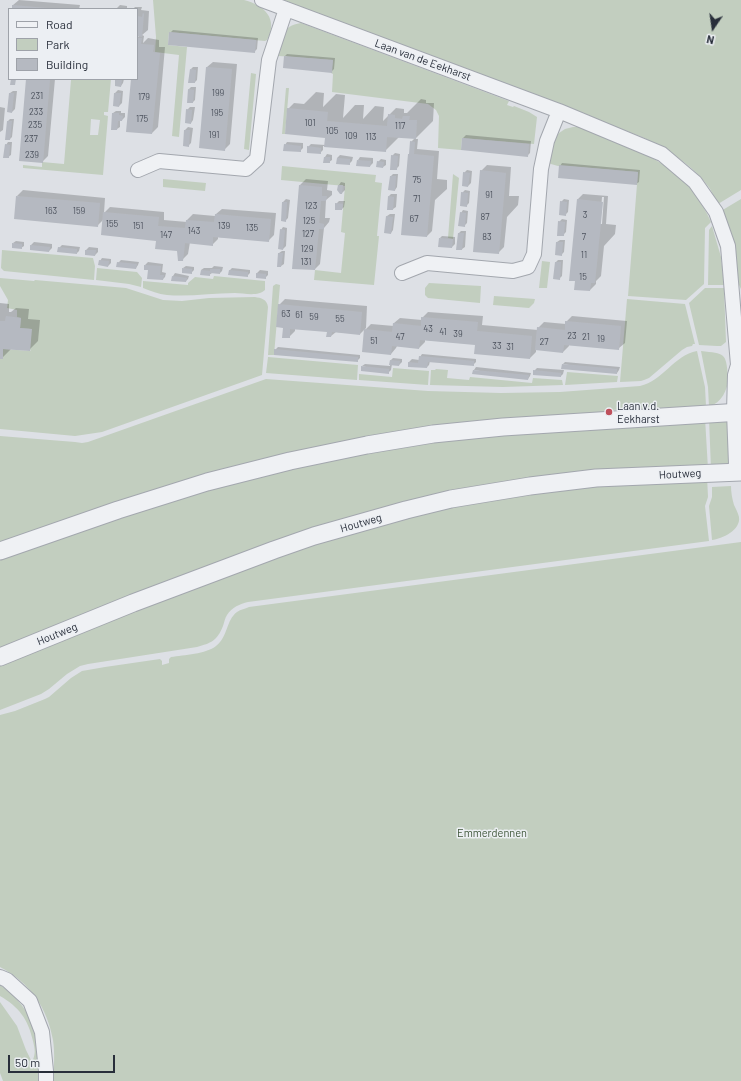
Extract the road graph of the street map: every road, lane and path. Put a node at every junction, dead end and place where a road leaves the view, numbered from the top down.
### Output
1 (262, 0) edge
2 (286, 9) junction
3 (559, 111) junction
4 (138, 170) dead end
5 (402, 273) dead end
6 (740, 368) edge
7 (737, 412) edge
8 (738, 472) edge
9 (0, 551) edge
10 (0, 657) edge
11 (0, 977) edge
12 (46, 1081) edge

1 - 2 street, Laan van de Eekharst
2 - 3 street, Laan van de Eekharst
2 - 4 street
3 - 5 street
3 - 6 street, Laan van de Eekharst
6 - 7 street, Laan van de Eekharst
7 - 8 street, Laan van de Eekharst
7 - 9 street
8 - 10 street, Houtweg
11 - 12 street

